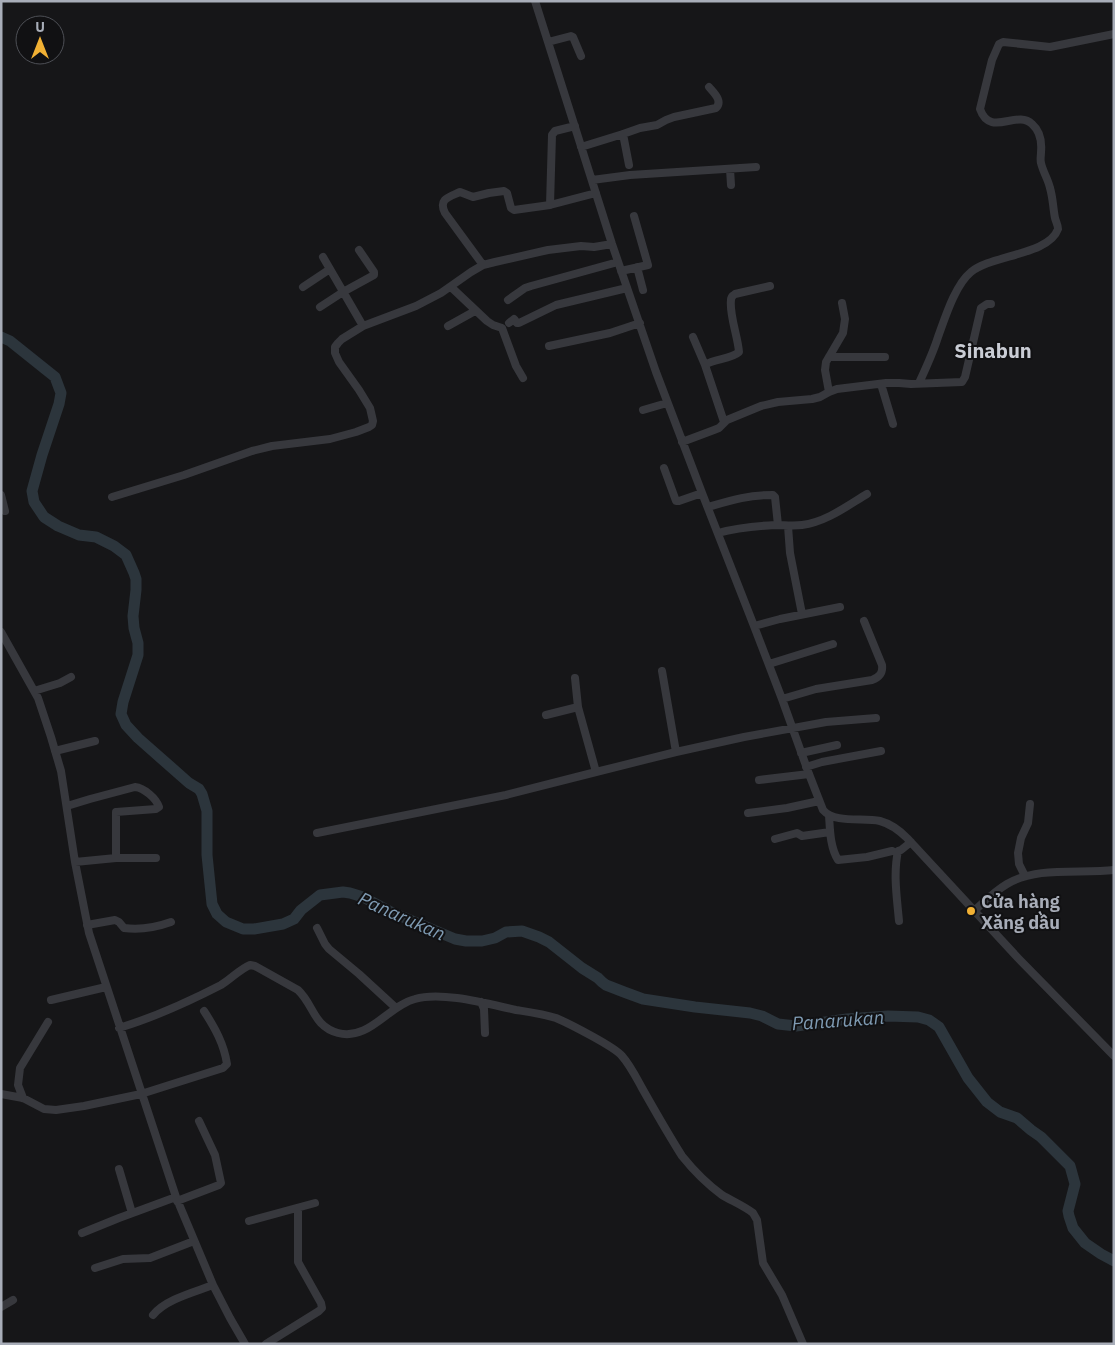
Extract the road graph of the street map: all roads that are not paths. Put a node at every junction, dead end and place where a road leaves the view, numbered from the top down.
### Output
1 (534, 1) edge
2 (1114, 34) edge
3 (548, 42) junction
4 (581, 56) dead end
5 (710, 87) dead end
6 (575, 126) junction
7 (623, 134) junction
8 (582, 147) junction
9 (629, 166) dead end
10 (756, 167) dead end
11 (730, 169) junction
12 (592, 180) junction
13 (731, 185) dead end
14 (596, 193) junction
15 (550, 206) junction
16 (634, 216) dead end
17 (612, 244) junction
18 (359, 250) dead end
19 (323, 257) dead end
20 (618, 262) junction
21 (483, 266) junction
22 (636, 267) junction
23 (330, 269) junction
24 (621, 271) junction
25 (303, 286) dead end
26 (770, 286) dead end
27 (450, 287) junction
28 (627, 288) junction
29 (643, 290) dead end
30 (343, 292) junction
31 (508, 300) dead end
32 (842, 303) dead end
33 (991, 304) dead end
34 (320, 307) dead end
35 (475, 311) junction
36 (640, 322) junction
37 (508, 323) dead end
38 (363, 326) junction
39 (448, 326) dead end
40 (693, 337) dead end
41 (549, 346) dead end
42 (829, 357) junction
43 (885, 357) dead end
44 (705, 365) junction
45 (523, 378) dead end
46 (919, 383) junction
47 (881, 384) junction
48 (829, 392) junction
49 (667, 403) junction
50 (643, 410) dead end
51 (724, 422) junction
52 (893, 424) dead end
53 (682, 442) junction
54 (664, 468) dead end
55 (702, 493) junction
56 (1, 494) edge
57 (867, 494) dead end
58 (112, 497) dead end
59 (708, 507) junction
60 (6, 510) dead end
61 (778, 525) junction
62 (788, 526) junction
63 (718, 533) junction
64 (840, 607) dead end
65 (802, 614) junction
66 (864, 621) dead end
67 (754, 626) junction
68 (1, 632) edge
69 (833, 644) dead end
70 (769, 664) junction
71 (662, 671) dead end
72 (71, 677) dead end
73 (575, 678) dead end
74 (34, 691) junction
75 (782, 699) junction
76 (578, 707) junction
77 (546, 714) dead end
78 (876, 718) dead end
79 (792, 728) junction
80 (95, 741) dead end
81 (837, 745) dead end
82 (56, 751) junction
83 (882, 751) dead end
84 (676, 752) junction
85 (801, 753) junction
86 (807, 770) junction
87 (596, 772) junction
88 (759, 780) dead end
89 (819, 801) junction
90 (1030, 804) dead end
91 (67, 806) junction
92 (748, 813) dead end
93 (829, 815) junction
94 (830, 832) junction
95 (317, 833) dead end
96 (775, 839) dead end
97 (911, 842) junction
98 (892, 851) dead end
99 (116, 858) junction
100 (156, 858) dead end
101 (75, 862) junction
102 (1114, 870) edge
103 (1025, 876) junction
104 (974, 911) junction
105 (899, 921) dead end
106 (170, 922) dead end
107 (87, 925) junction
108 (317, 928) dead end
109 (106, 987) junction
110 (51, 1000) dead end
111 (481, 1002) junction
112 (396, 1008) junction
113 (204, 1011) dead end
114 (48, 1022) dead end
115 (119, 1028) junction
116 (485, 1033) dead end
117 (1114, 1056) edge
118 (1, 1094) edge
119 (141, 1094) junction
120 (23, 1098) junction
121 (198, 1122) dead end
122 (120, 1169) dead end
123 (177, 1199) junction
124 (314, 1203) dead end
125 (298, 1208) junction
126 (132, 1213) junction
127 (249, 1222) dead end
128 (82, 1233) dead end
129 (194, 1242) junction
130 (95, 1268) dead end
131 (213, 1285) junction
132 (13, 1300) dead end
133 (1, 1307) edge
134 (153, 1315) dead end
135 (245, 1344) edge
136 (266, 1344) edge
137 (803, 1344) edge

1 - 3 street
2 - 46 street
3 - 4 street
3 - 6 street
5 - 7 street
6 - 8 street
6 - 15 street
7 - 8 street
7 - 9 street
8 - 12 street
10 - 11 street
11 - 12 street
11 - 13 street
12 - 14 street
14 - 15 street
14 - 17 street
15 - 21 street
16 - 22 street
17 - 20 street
17 - 21 street
18 - 30 street
19 - 23 street
20 - 24 street
20 - 31 street
21 - 27 street
22 - 24 street
22 - 29 street
23 - 25 street
23 - 30 street
24 - 28 street
26 - 44 street
27 - 35 street
27 - 38 street
28 - 36 street
28 - 37 street
30 - 34 street
30 - 38 street
32 - 42 street
33 - 46 street
35 - 39 street
35 - 45 street
36 - 41 street
36 - 49 street
38 - 58 street
40 - 44 street
42 - 43 street
42 - 48 street
44 - 51 street
46 - 47 street
47 - 48 street
47 - 52 street
48 - 51 street
49 - 50 street
49 - 53 street
51 - 53 street
53 - 55 street
54 - 55 street
55 - 59 street
56 - 60 street
57 - 62 street
59 - 61 street
59 - 63 street
61 - 62 street
61 - 63 street
62 - 65 street
63 - 67 street
64 - 65 street
65 - 67 street
66 - 75 street
67 - 70 street
68 - 74 street
69 - 70 street
70 - 75 street
71 - 84 street
72 - 74 street
73 - 76 street
74 - 82 street
75 - 79 street
76 - 77 street
76 - 87 street
78 - 79 street
79 - 84 street
79 - 85 street
80 - 82 street
81 - 85 street
82 - 91 street
83 - 86 street
84 - 87 street
85 - 86 street
86 - 88 street
86 - 89 street
87 - 95 street
89 - 92 street
89 - 93 street
90 - 103 street
91 - 99 street
91 - 101 street
93 - 94 street
93 - 97 street
94 - 96 street
94 - 98 street
97 - 104 street
97 - 105 street
99 - 100 street
99 - 101 street
101 - 107 street
102 - 103 street
103 - 104 street
104 - 117 street
106 - 107 street
107 - 109 street
108 - 112 street
109 - 110 street
109 - 115 street
111 - 112 street
111 - 116 street
111 - 137 street
112 - 115 street
113 - 119 street
114 - 120 street
115 - 119 street
118 - 120 street
119 - 120 street
119 - 123 street
121 - 123 street
122 - 126 street
123 - 126 street
123 - 129 street
124 - 125 street
125 - 127 street
125 - 136 street
126 - 128 street
129 - 130 street
129 - 131 street
131 - 134 street
131 - 135 street
132 - 133 street

